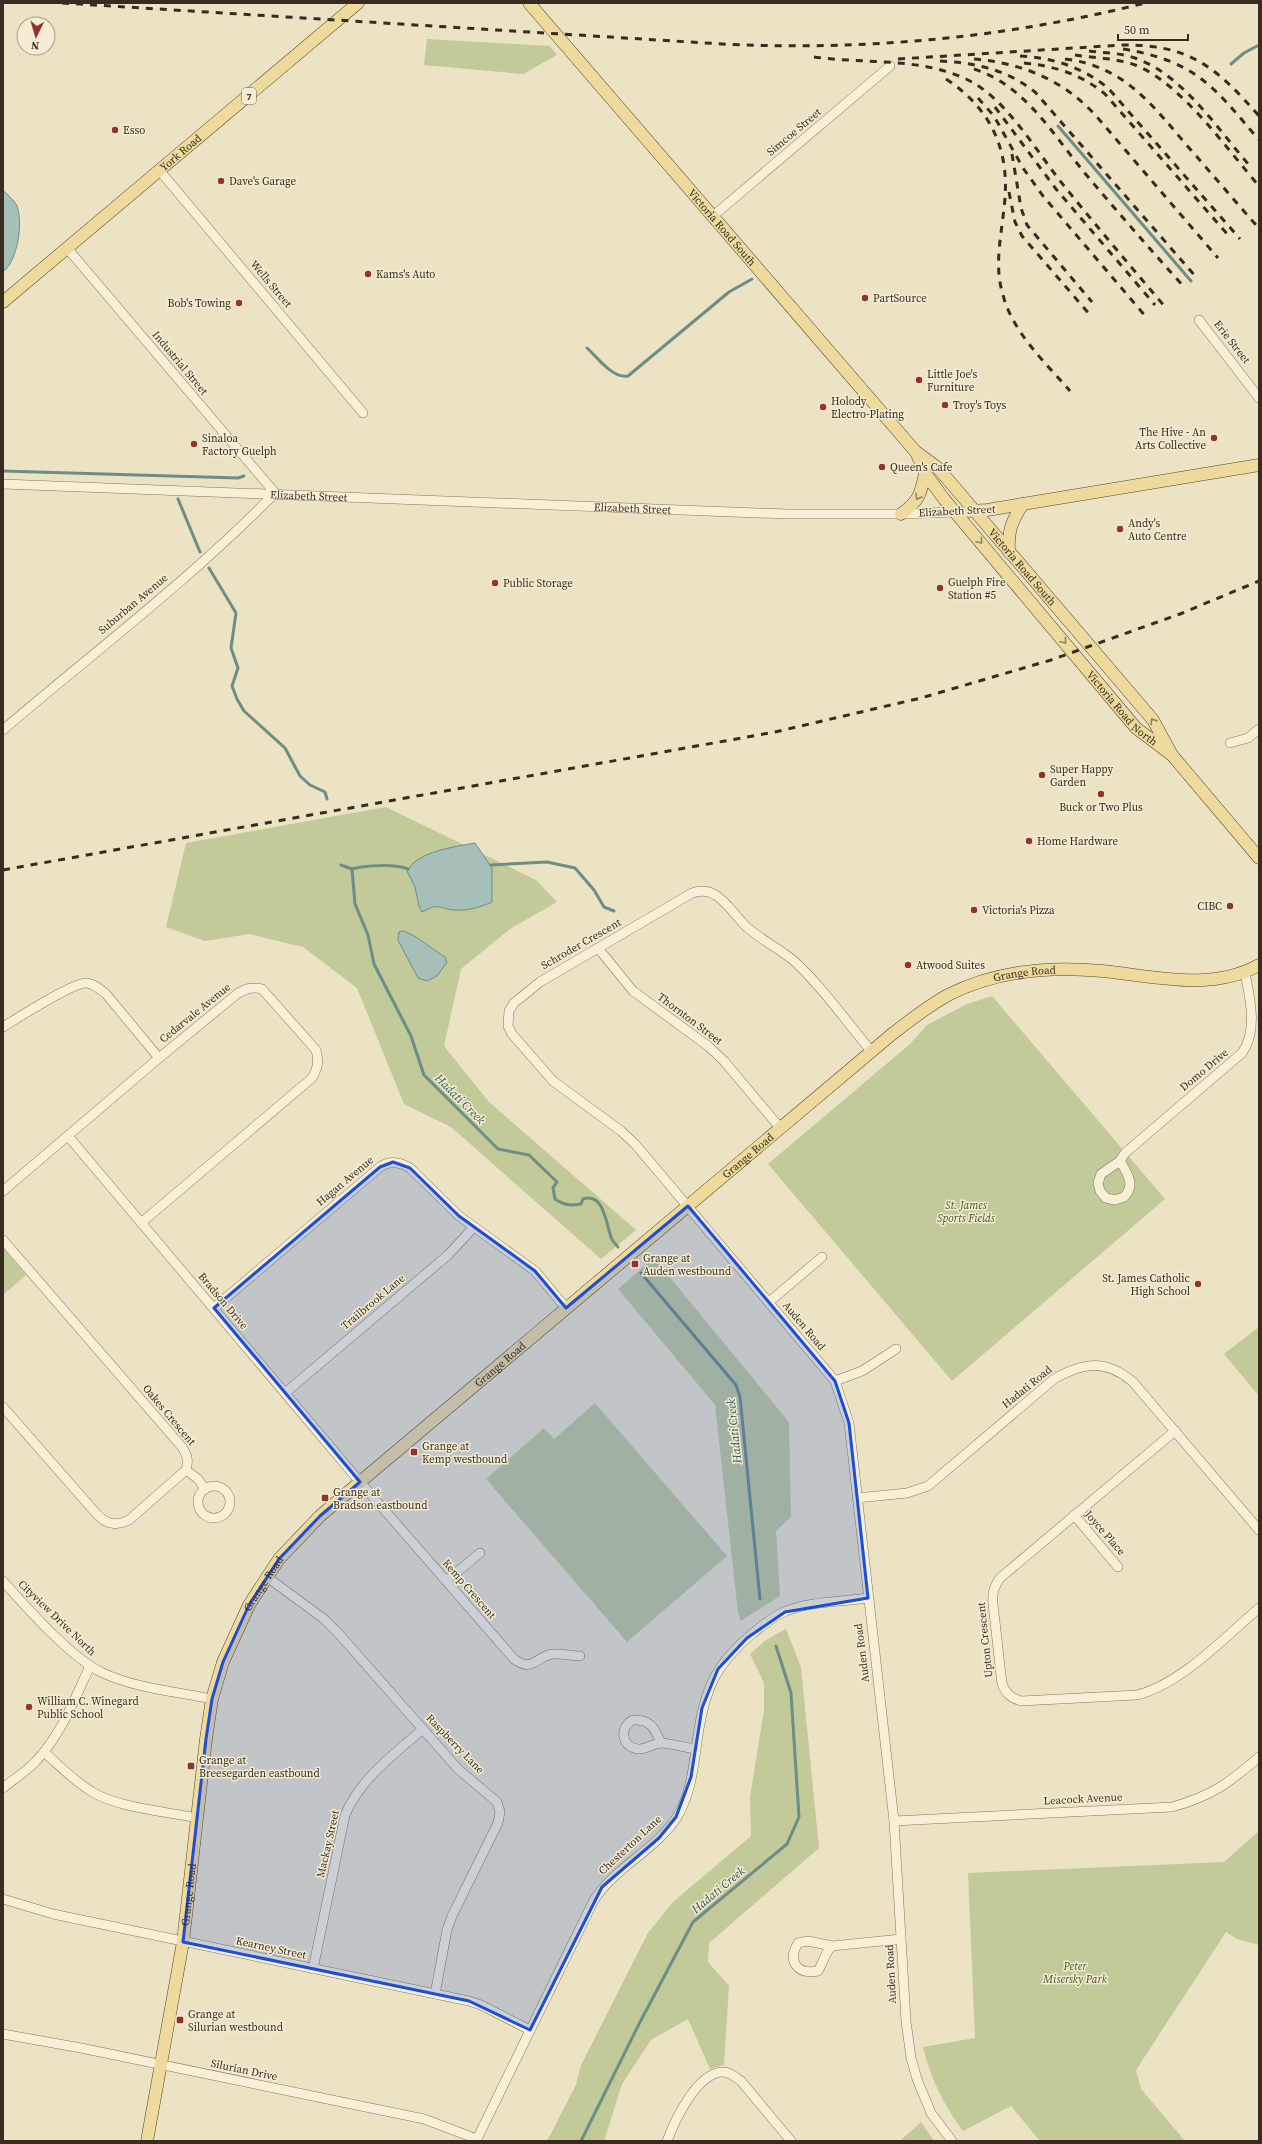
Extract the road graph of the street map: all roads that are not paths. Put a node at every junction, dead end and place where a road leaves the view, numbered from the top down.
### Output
1 (358, 3) edge
2 (529, 3) edge
3 (890, 66) dead end
4 (160, 171) junction
5 (714, 216) junction
6 (67, 248) junction
7 (3, 302) edge
8 (1200, 320) dead end
9 (1259, 398) edge
10 (363, 413) dead end
11 (915, 451) junction
12 (1259, 465) edge
13 (924, 473) junction
14 (3, 484) edge
15 (275, 493) junction
16 (1023, 504) junction
17 (974, 511) junction
18 (955, 512) junction
19 (901, 514) junction
20 (1009, 552) junction
21 (1093, 651) joint
22 (1078, 657) joint
23 (1259, 729) edge
24 (3, 730) edge
25 (1230, 743) dead end
26 (1172, 755) junction
27 (1259, 858) edge
28 (598, 948) junction
29 (1259, 965) edge
30 (1245, 973) junction
31 (3, 1027) edge
32 (872, 1052) junction
33 (159, 1058) junction
34 (781, 1129) junction
35 (68, 1136) junction
36 (1120, 1161) dead end
37 (3, 1191) edge
38 (688, 1206) junction
39 (142, 1223) junction
40 (474, 1226) junction
41 (3, 1240) edge
42 (822, 1257) dead end
43 (769, 1302) junction
44 (214, 1308) junction
45 (566, 1308) junction
46 (896, 1349) dead end
47 (835, 1381) junction
48 (285, 1393) junction
49 (3, 1407) edge
50 (1175, 1431) junction
51 (186, 1470) junction
52 (360, 1482) junction
53 (205, 1489) dead end
54 (857, 1498) junction
55 (1074, 1516) junction
56 (1259, 1530) edge
57 (480, 1553) dead end
58 (1118, 1567) dead end
59 (267, 1578) junction
60 (3, 1581) edge
61 (446, 1581) junction
62 (868, 1598) junction
63 (1259, 1608) edge
64 (580, 1656) dead end
65 (90, 1666) junction
66 (212, 1698) junction
67 (423, 1729) junction
68 (661, 1743) dead end
69 (695, 1749) junction
70 (44, 1752) junction
71 (1259, 1756) edge
72 (3, 1788) edge
73 (197, 1818) junction
74 (894, 1821) junction
75 (3, 1899) edge
76 (901, 1939) junction
77 (183, 1942) junction
78 (832, 1946) dead end
79 (313, 1969) junction
80 (435, 1994) junction
81 (530, 2030) junction
82 (3, 2034) edge
83 (161, 2065) junction
84 (476, 2140) edge
85 (147, 2141) edge
86 (667, 2141) edge
87 (791, 2141) edge
88 (952, 2141) edge

1 - 4 main road, York Road / 7
2 - 5 main road, Victoria Road South
3 - 5 street, Simcoe Street
4 - 6 main road, York Road / 7
4 - 10 street, Wells Street
5 - 11 main road, Victoria Road South
6 - 7 main road, York Road / 7
6 - 15 street, Industrial Street
8 - 9 street, Erie Street
11 - 13 main road, Victoria Road South
11 - 17 main road, Victoria Road South
12 - 16 main road, Elizabeth Street
13 - 18 main road, Victoria Road South
13 -> 19 main road
14 - 15 street, Elizabeth Street
15 - 19 street, Elizabeth Street
15 - 24 street, Suburban Avenue
16 - 17 main road, Elizabeth Street
16 - 20 main road
17 - 18 main road, Elizabeth Street
17 - 20 main road, Victoria Road South
18 - 19 street, Elizabeth Street
18 -> 22 main road, Victoria Road South
20 - 21 main road, Victoria Road South
26 -> 21 main road, Victoria Road North
22 - 26 main road, Victoria Road North
23 - 25 street
26 - 27 main road, Victoria Road North
28 - 32 street, Schroder Crescent
28 - 34 street, Thornton Street
28 - 38 street, Schroder Crescent
29 - 30 main road, Grange Road
30 - 32 main road, Grange Road
30 - 36 street, Domo Drive
31 - 33 street
32 - 34 main road, Grange Road
33 - 35 street, Cedarvale Avenue
33 - 39 street, Cedarvale Avenue
34 - 38 main road, Grange Road
35 - 37 street, Cedarvale Avenue
35 - 39 street, Bradson Drive
38 - 43 street, Auden Road
38 - 45 main road, Grange Road
39 - 44 street, Bradson Drive
40 - 44 street, Hagan Avenue
40 - 45 street, Hagan Avenue
40 - 48 street, Trailbrook Lane
41 - 51 street, Oakes Crescent
42 - 43 street
43 - 47 street, Auden Road
44 - 48 street, Bradson Drive
45 - 52 main road, Grange Road
46 - 47 street
47 - 54 street, Auden Road
48 - 52 street, Bradson Drive
49 - 51 street
50 - 54 street, Hadati Road
50 - 55 street, Upton Crescent
50 - 56 street, Hadati Road
51 - 53 street
52 - 59 main road, Grange Road
52 - 61 street, Kemp Crescent
54 - 62 street, Auden Road
55 - 58 street, Joyce Place
55 - 63 street, Upton Crescent
57 - 61 street
59 - 66 main road, Grange Road
59 - 67 street, Raspberry Lane
60 - 65 street, Cityview Drive North
61 - 64 street, Kemp Crescent
62 - 69 street, Chesterton Lane
62 - 74 street, Auden Road
65 - 66 street, Cityview Drive North
65 - 70 street
66 - 73 main road, Grange Road
67 - 79 street, Mackay Street
67 - 80 street, Raspberry Lane
68 - 69 street
69 - 81 street, Chesterton Lane
70 - 72 street
70 - 73 street
71 - 74 street, Leacock Avenue
73 - 77 main road, Grange Road
74 - 76 street, Auden Road
75 - 77 street, Kearney Street
76 - 78 street
76 - 88 street, Auden Road
77 - 79 street, Kearney Street
77 - 83 main road, Grange Road
79 - 80 street, Kearney Street
80 - 81 street, Kearney Street
81 - 84 street, Chesterton Lane
82 - 83 street, Silurian Drive
83 - 84 street, Silurian Drive
83 - 85 main road, Grange Road
86 - 87 street

